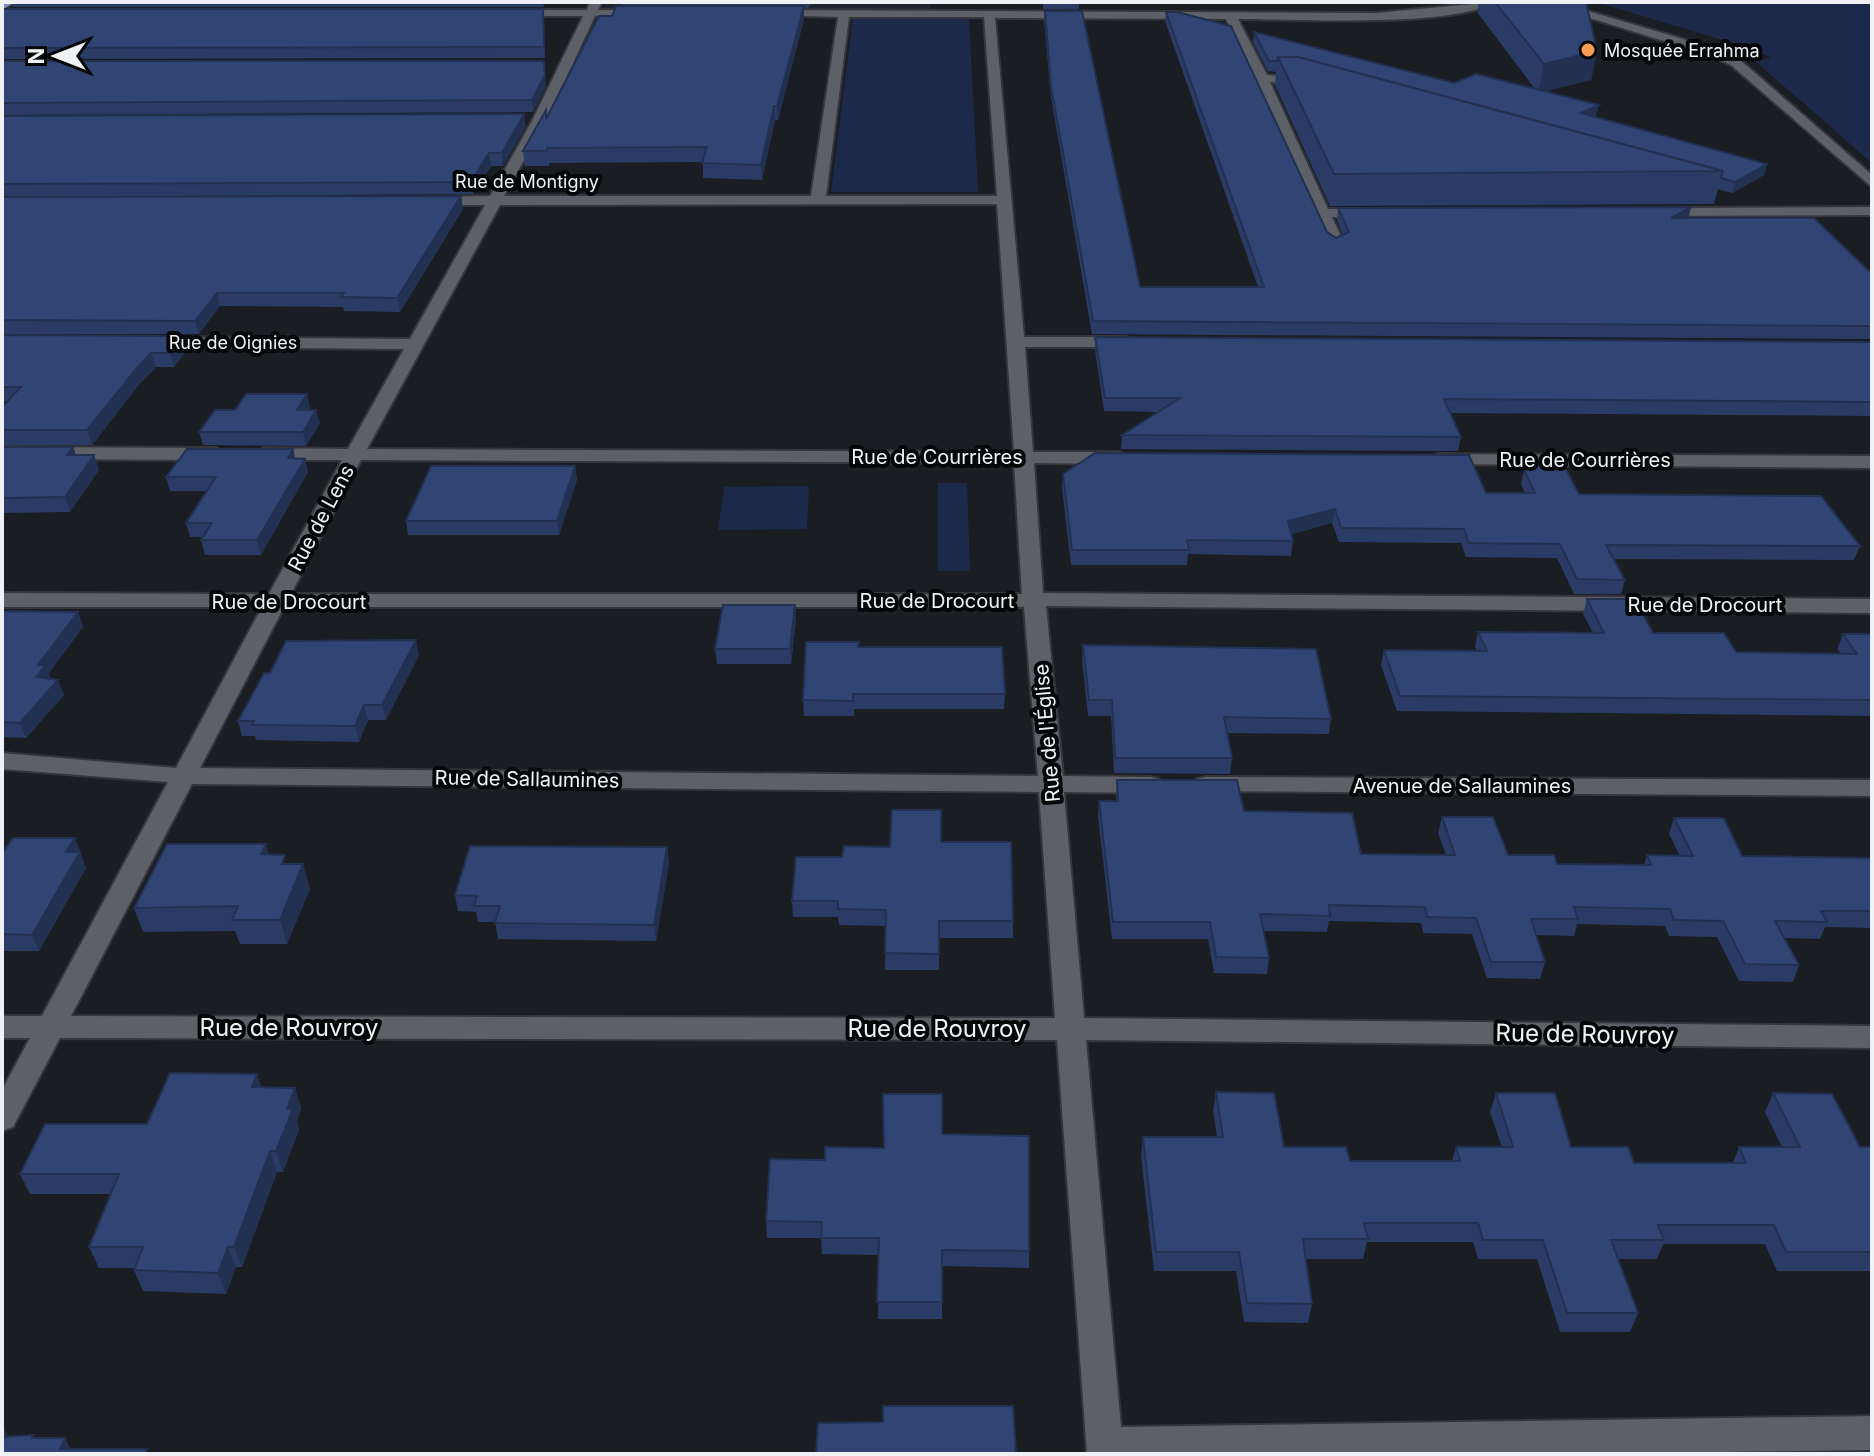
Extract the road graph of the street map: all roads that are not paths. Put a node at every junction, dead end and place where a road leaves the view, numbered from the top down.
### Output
1 (1488, 2) edge
2 (1545, 2) edge
3 (593, 8) edge
4 (496, 13) edge
5 (653, 13) edge
6 (764, 13) edge
7 (844, 13) junction
8 (989, 13) junction
9 (1230, 15) junction
10 (550, 65) dead end
11 (565, 65) junction
12 (1262, 78) junction
13 (1326, 87) edge
14 (524, 119) edge
15 (540, 119) junction
16 (1872, 183) edge
17 (1725, 197) dead end
18 (818, 200) junction
19 (1003, 200) junction
20 (415, 201) edge
21 (495, 201) junction
22 (1872, 211) edge
23 (1638, 212) edge
24 (1764, 212) junction
25 (1322, 213) junction
26 (1385, 213) edge
27 (1336, 243) edge
28 (129, 341) edge
29 (1016, 342) junction
30 (1143, 342) edge
31 (417, 344) junction
32 (2, 453) edge
33 (354, 455) junction
34 (1022, 457) junction
35 (1133, 458) edge
36 (1416, 459) edge
37 (1872, 462) edge
38 (1033, 599) junction
39 (2, 600) edge
40 (277, 602) junction
41 (1872, 606) edge
42 (2, 761) edge
43 (185, 776) junction
44 (1052, 784) junction
45 (1872, 788) edge
46 (2, 1027) edge
47 (50, 1027) junction
48 (1071, 1029) junction
49 (1872, 1037) edge
50 (2, 1119) edge
51 (1872, 1433) edge
52 (1104, 1449) edge

1 - 9 street
2 - 16 street
3 - 4 street
3 - 5 street
3 - 11 street, Rue de Lens
6 - 7 street
7 - 8 street
7 - 18 street
8 - 9 street
8 - 19 street, Rue de l'Église
9 - 12 street
10 - 11 street
11 - 15 street, Rue de Lens
12 - 13 street
12 - 25 street
14 - 15 street
15 - 21 street, Rue de Lens
17 - 24 street
18 - 19 street, Rue de Montigny
18 - 21 street, Rue de Montigny
19 - 29 street, Rue de l'Église
20 - 21 street, Rue de Montigny
21 - 31 street, Rue de Lens
22 - 24 street
23 - 24 street
25 - 26 street
25 - 27 street
28 - 31 street, Rue de Oignies
29 - 30 street
29 - 34 street, Rue de l'Église
31 - 33 street, Rue de Lens
32 - 33 street, Rue de Courrières
33 - 34 street, Rue de Courrières
33 - 40 street, Rue de Lens
34 - 35 street, Rue de Courrières
34 - 38 street, Rue de l'Église
36 - 37 street, Rue de Courrières
38 - 40 street, Rue de Drocourt
38 - 41 street, Rue de Drocourt
38 - 44 street, Rue de l'Église
39 - 40 street, Rue de Drocourt
40 - 43 street, Rue de Lens
42 - 43 street, Rue de Sallaumines
43 - 44 street, Rue de Sallaumines
43 - 47 street, Rue de Lens
44 - 45 street, Avenue de Sallaumines
44 - 48 street, Rue de l'Église
46 - 47 street, Rue de Rouvroy
47 - 48 street, Rue de Rouvroy
47 - 50 street, Rue de Lens
48 - 49 street, Rue de Rouvroy
48 - 52 street, Rue de l'Église
51 - 52 street

